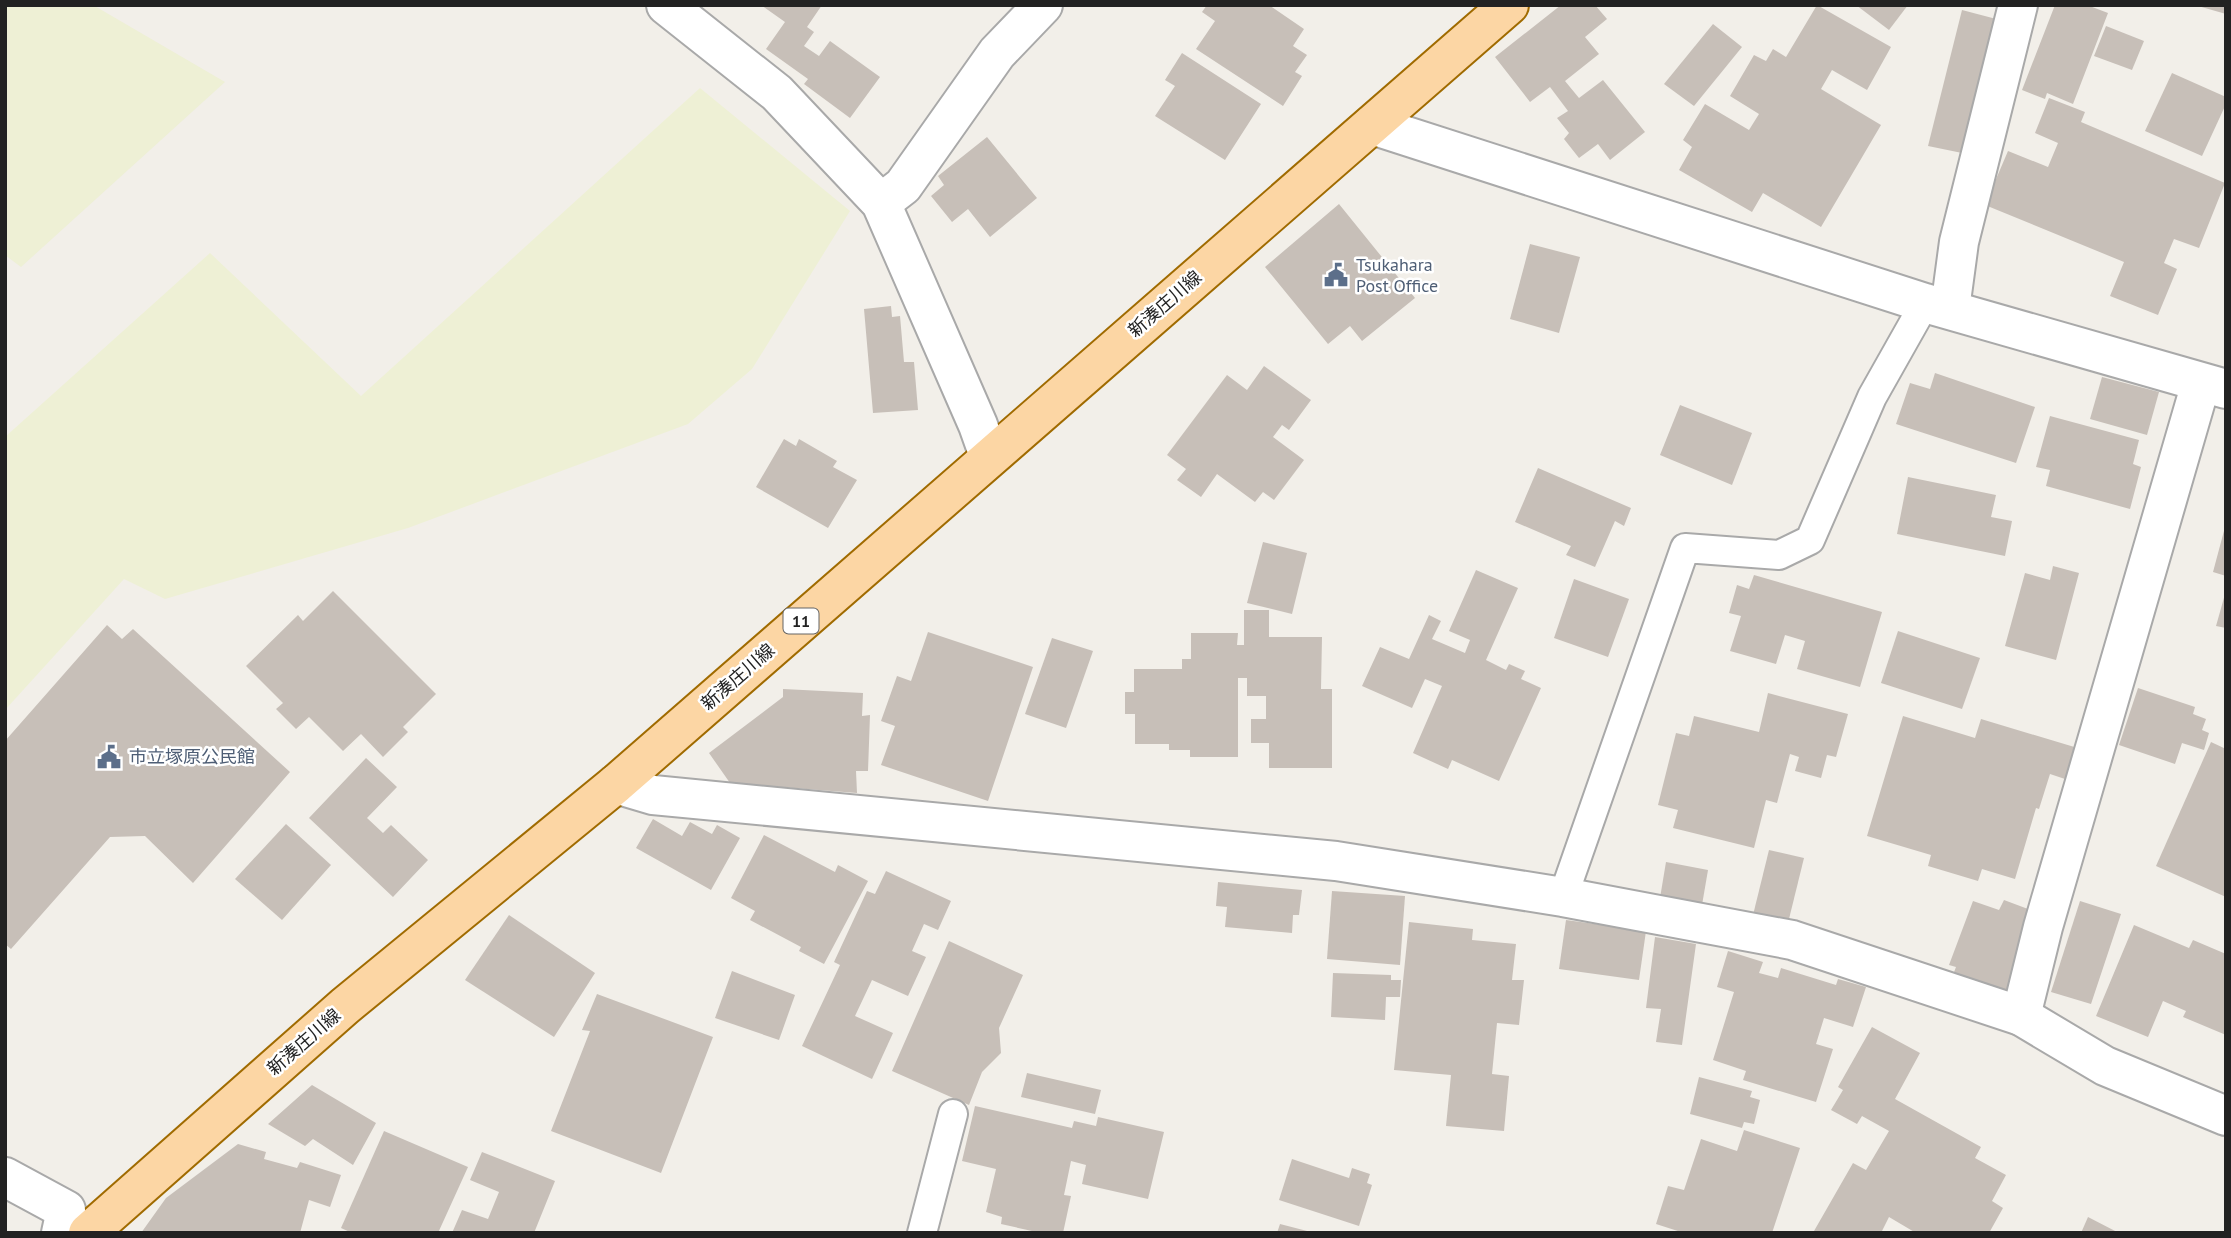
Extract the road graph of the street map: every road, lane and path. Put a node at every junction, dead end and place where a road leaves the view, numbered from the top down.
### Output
1 (666, 5) edge
2 (1043, 5) edge
3 (1509, 5) edge
4 (2018, 5) edge
5 (1371, 125) junction
6 (881, 203) junction
7 (1938, 306) junction
8 (2214, 386) edge
9 (989, 456) junction
10 (616, 784) junction
11 (1563, 897) junction
12 (2021, 1016) junction
13 (953, 1114) dead end
14 (2226, 1116) edge
15 (5, 1177) edge
16 (61, 1233) edge
17 (89, 1233) edge
18 (922, 1233) edge

1 - 6 street
2 - 6 street
3 - 5 main road, 新湊庄川線 / 11
4 - 7 street
5 - 7 street
5 - 9 main road, 新湊庄川線 / 11
6 - 9 street
7 - 8 street
7 - 11 lane
8 - 12 street
9 - 10 main road, 新湊庄川線 / 11
10 - 11 street
10 - 17 main road, 新湊庄川線 / 11
11 - 12 street
12 - 14 street
13 - 18 lane
15 - 16 street

